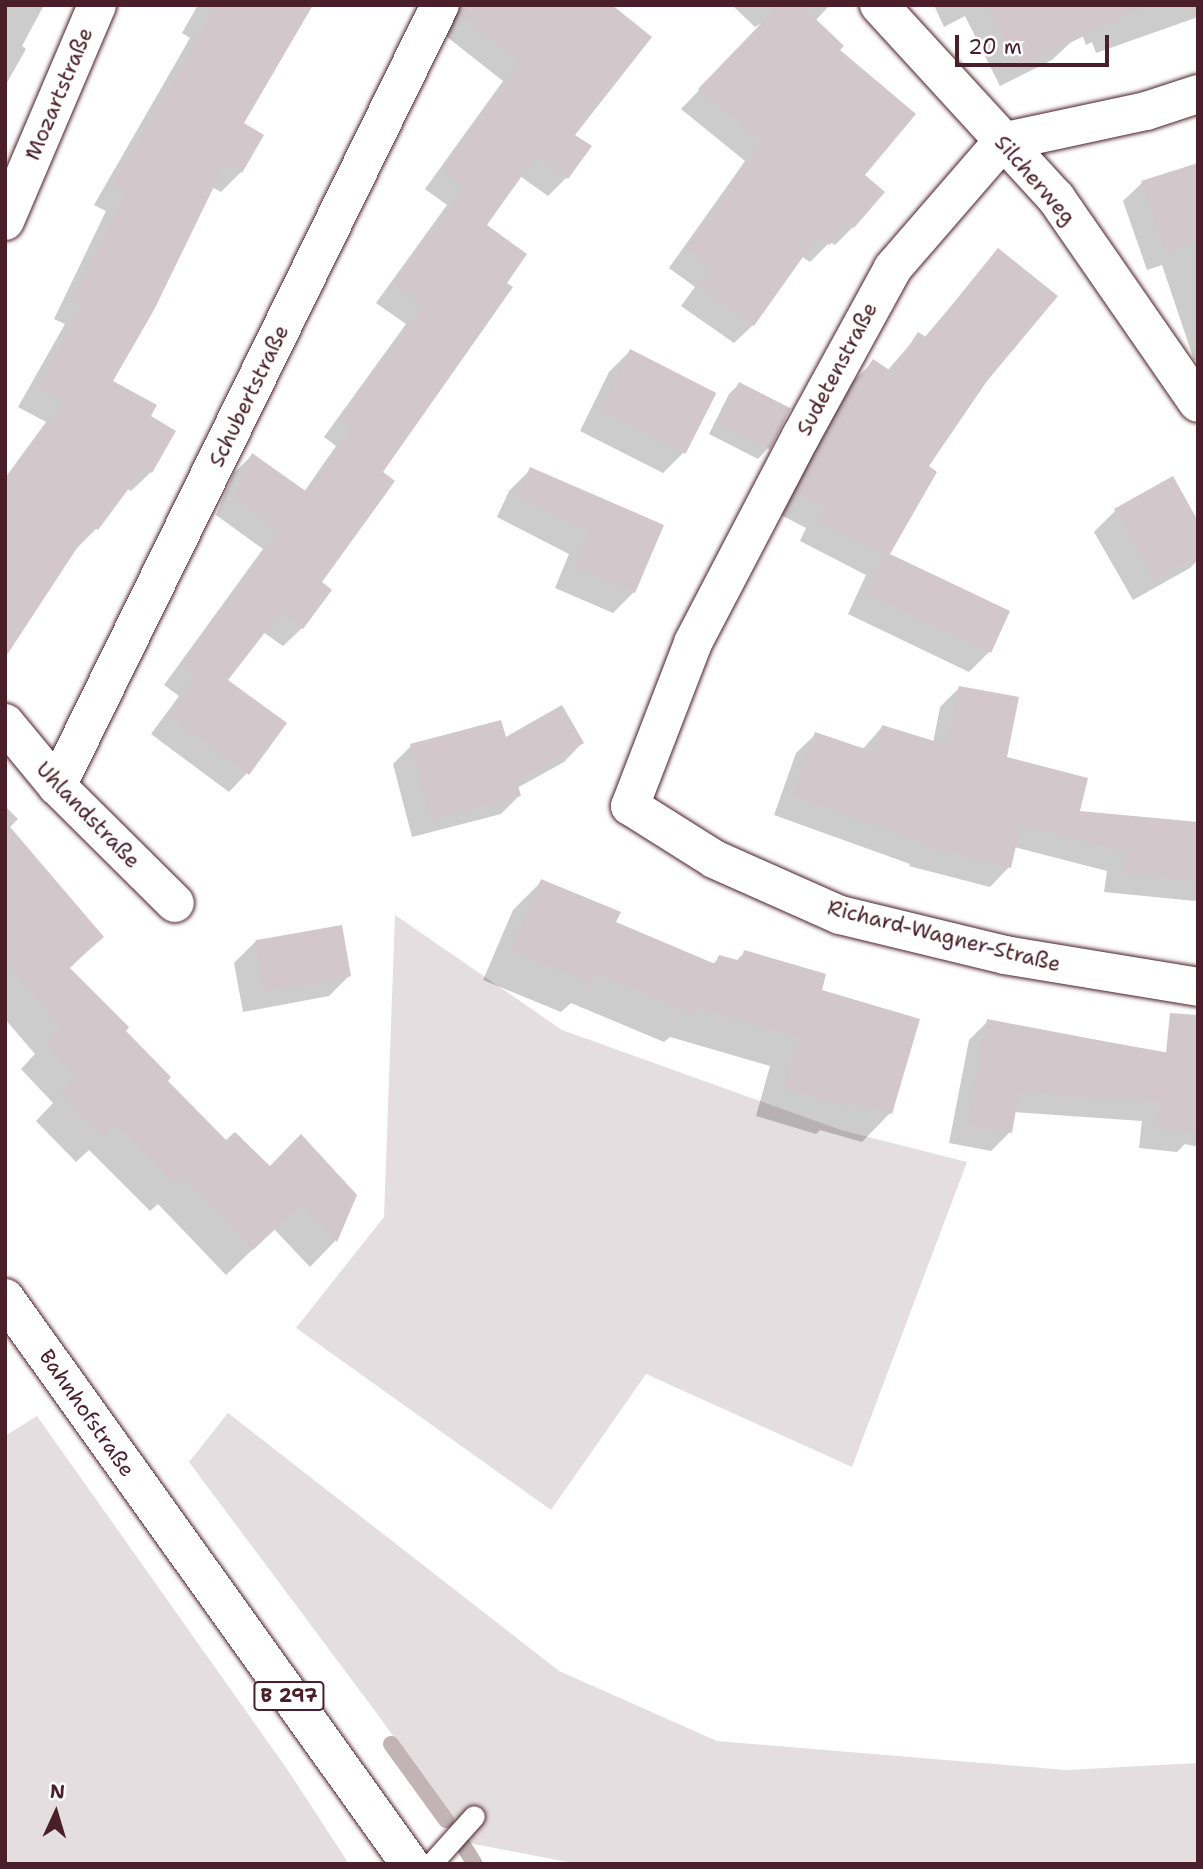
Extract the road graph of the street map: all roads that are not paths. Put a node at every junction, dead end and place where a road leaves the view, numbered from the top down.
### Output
1 (97, 5) edge
2 (440, 5) edge
3 (879, 5) edge
4 (1198, 94) edge
5 (1002, 142) junction
6 (5, 221) edge
7 (1198, 403) edge
8 (5, 723) edge
9 (57, 786) junction
10 (630, 806) joint
11 (175, 903) dead end
12 (1198, 987) edge
13 (5, 1298) edge
14 (474, 1816) dead end
15 (410, 1864) edge
16 (431, 1864) edge

1 - 6 street, Mozartstraße
2 - 9 street, Schubertstraße
3 - 5 street, Silcherweg
4 - 5 street
5 - 7 street, Silcherweg
5 - 10 street, Sudetenstraße
8 - 9 street, Uhlandstraße
9 - 11 street, Uhlandstraße
10 - 12 street, Richard-Wagner-Straße
13 - 15 street, Bahnhofstraße / B 297
14 - 16 lane

